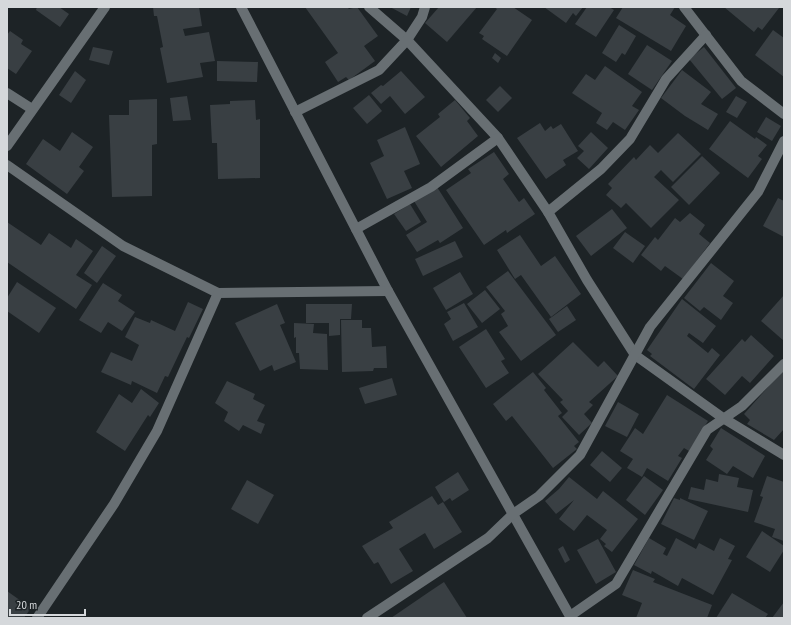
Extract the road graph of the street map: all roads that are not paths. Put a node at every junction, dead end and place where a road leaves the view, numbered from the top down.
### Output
1 (105, 7) edge
2 (241, 7) edge
3 (369, 7) edge
4 (425, 7) edge
5 (686, 8) edge
6 (706, 35) junction
7 (407, 40) junction
8 (7, 93) edge
9 (32, 109) junction
10 (295, 112) junction
11 (784, 114) edge
12 (498, 138) junction
13 (784, 141) edge
14 (7, 146) edge
15 (7, 164) edge
16 (548, 212) junction
17 (356, 230) junction
18 (388, 291) junction
19 (218, 293) junction
20 (636, 355) junction
21 (784, 364) edge
22 (722, 418) junction
23 (784, 455) edge
24 (513, 514) junction
25 (570, 617) edge
26 (37, 618) edge
27 (367, 618) edge

1 - 9 street
2 - 10 street
3 - 7 street
4 - 7 street
5 - 6 street
6 - 11 street
6 - 16 street
7 - 10 street
7 - 12 street
8 - 9 street
9 - 14 street
10 - 17 street
12 - 16 street
12 - 17 street
13 - 20 street
15 - 19 street
16 - 20 street
17 - 18 street
18 - 19 street
18 - 24 street
19 - 26 street
20 - 22 street
20 - 24 street
21 - 22 street
22 - 23 street
22 - 25 street
24 - 25 street
24 - 27 street

